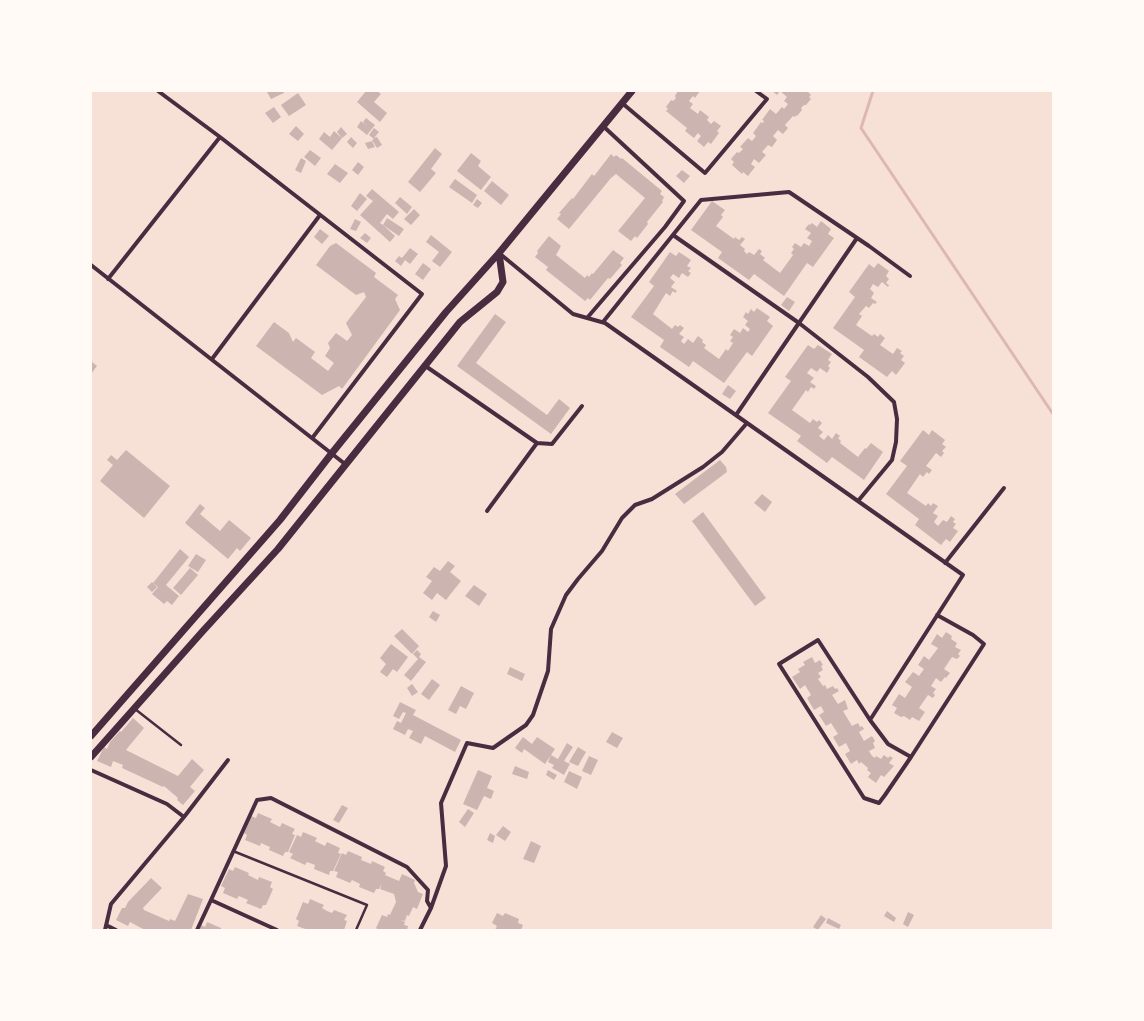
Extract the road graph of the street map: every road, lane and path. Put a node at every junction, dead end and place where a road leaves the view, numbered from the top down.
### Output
1 (158, 91) edge
2 (632, 91) edge
3 (756, 91) edge
4 (622, 103) junction
5 (603, 126) junction
6 (220, 137) junction
7 (320, 215) junction
8 (673, 235) junction
9 (857, 238) junction
10 (499, 253) junction
11 (91, 265) edge
12 (910, 276) dead end
13 (108, 279) junction
14 (587, 318) junction
15 (603, 322) junction
16 (799, 323) junction
17 (212, 359) junction
18 (424, 365) junction
19 (582, 406) dead end
20 (736, 415) junction
21 (747, 423) junction
22 (313, 438) junction
23 (537, 443) junction
24 (332, 453) junction
25 (345, 464) junction
26 (1004, 488) dead end
27 (858, 501) junction
28 (487, 511) dead end
29 (945, 563) junction
30 (937, 615) junction
31 (134, 708) junction
32 (870, 720) junction
33 (91, 736) edge
34 (181, 745) dead end
35 (91, 757) edge
36 (911, 757) junction
37 (228, 760) dead end
38 (91, 770) edge
39 (184, 817) junction
40 (233, 851) junction
41 (211, 900) junction
42 (431, 908) junction
43 (105, 928) edge
44 (116, 930) edge
45 (198, 930) edge
46 (277, 930) edge
47 (356, 930) edge
48 (420, 930) edge

1 - 6 street
2 - 4 street
3 - 4 street
4 - 5 street
5 - 10 street
5 - 14 street
6 - 7 street
6 - 13 street
7 - 17 street
7 - 22 street
8 - 9 street
8 - 15 street
8 - 16 street
9 - 12 street
9 - 16 street
10 - 14 street
10 - 18 street
10 - 24 street
11 - 13 street
13 - 17 street
14 - 15 street
15 - 20 street
16 - 20 street
16 - 27 street
17 - 22 street
18 - 23 street
18 - 25 street
19 - 23 street
20 - 21 street
21 - 27 street
21 - 42 street
22 - 24 street
23 - 28 street
24 - 25 street
24 - 33 street
25 - 31 street
26 - 29 street
27 - 29 street
29 - 30 street
30 - 32 street
30 - 36 street
31 - 34 lane
31 - 35 street
32 - 36 street
32 - 36 street
37 - 39 street
38 - 39 street
39 - 43 street
40 - 41 street
40 - 42 street
40 - 47 lane
41 - 45 street
41 - 46 street
42 - 48 street
43 - 44 street

